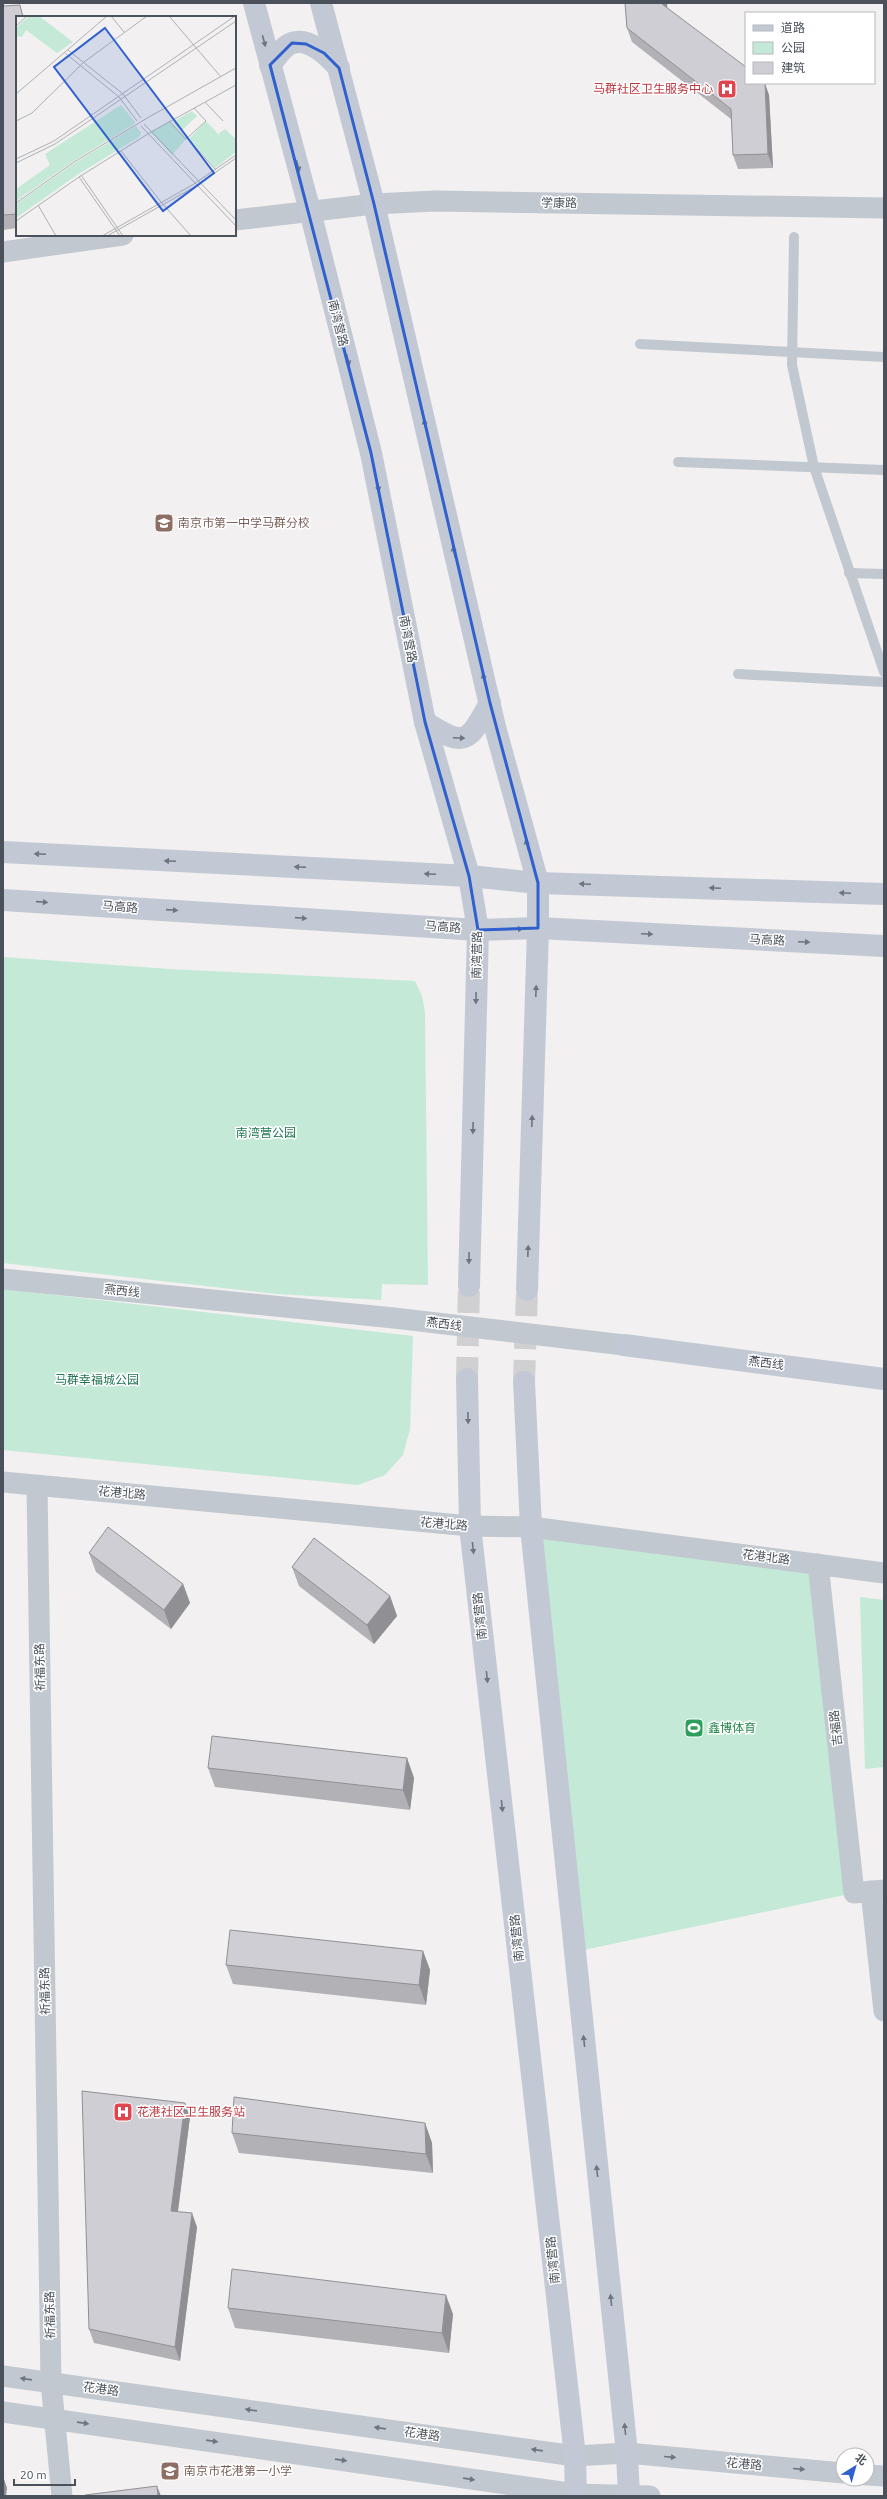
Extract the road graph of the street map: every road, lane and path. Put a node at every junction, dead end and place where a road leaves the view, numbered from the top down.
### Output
1 (254, 3) edge
2 (321, 3) edge
3 (270, 65) junction
4 (339, 68) junction
5 (374, 204) junction
6 (884, 208) edge
7 (310, 211) junction
8 (236, 220) edge
9 (116, 236) edge
10 (794, 238) dead end
11 (3, 252) edge
12 (640, 344) dead end
13 (792, 352) junction
14 (884, 357) edge
15 (678, 462) dead end
16 (814, 467) junction
17 (884, 470) edge
18 (849, 573) junction
19 (884, 574) edge
20 (884, 672) edge
21 (738, 674) dead end
22 (884, 682) edge
23 (490, 703) junction
24 (425, 722) junction
25 (3, 852) edge
26 (469, 876) junction
27 (538, 882) junction
28 (884, 894) edge
29 (3, 900) edge
30 (538, 928) junction
31 (478, 930) junction
32 (884, 946) edge
33 (3, 1279) edge
34 (469, 1286) tunnel mouth
35 (527, 1290) tunnel mouth
36 (624, 1345) joint
37 (467, 1379) tunnel mouth
38 (884, 1379) edge
39 (524, 1382) tunnel mouth
40 (3, 1482) edge
41 (37, 1486) junction
42 (470, 1526) junction
43 (531, 1527) junction
44 (818, 1564) junction
45 (884, 1573) edge
46 (870, 1892) edge
47 (884, 2011) edge
48 (3, 2376) edge
49 (51, 2382) junction
50 (3, 2412) edge
51 (54, 2418) junction
52 (627, 2454) junction
53 (575, 2456) junction
54 (835, 2472) edge
55 (576, 2495) edge
56 (62, 2496) edge
57 (636, 2496) edge

1 -> 3 main road, 南湾营路
2 - 4 main road
3 - 4 main road
3 -> 7 main road, 南湾营路
4 - 5 main road
5 - 6 street, 学康路
5 - 7 street, 学康路
23 -> 5 main road
7 - 8 street, 学康路
7 -> 24 main road, 南湾营路
9 - 11 street
10 - 13 lane
12 - 13 lane
13 - 14 lane
13 - 16 lane
15 - 16 lane
16 - 17 lane
16 - 18 lane
18 - 19 lane
18 - 20 lane
21 - 22 lane
24 -> 23 main road
27 -> 23 main road
24 - 26 main road, 南湾营路
26 -> 25 main road
26 - 27 main road
26 - 31 main road, 南湾营路
28 -> 27 main road
27 - 30 main road
29 -> 31 main road, 马高路
31 -> 30 main road, 马高路
30 -> 32 main road, 马高路
35 -> 30 main road
31 -> 34 main road, 南湾营路
33 - 36 street, 燕西线
36 - 38 main road, 燕西线
37 -> 42 main road, 南湾营路
39 - 43 main road
40 - 41 street, 花港北路
41 - 42 street, 花港北路
41 - 49 street, 祈福东路
42 - 43 street, 花港北路
42 -> 53 main road, 南湾营路
43 - 44 street, 花港北路
52 -> 43 main road
44 - 45 street, 花港北路
44 - 46 street, 吉福路
46 - 47 street, 吉福路
49 -> 48 street, 花港路
49 - 51 street, 祈福东路
53 -> 49 street, 花港路
50 - 51 street
51 -> 55 street
51 - 56 street, 祈福东路
52 - 53 street, 花港路
52 -> 54 street, 花港路
52 - 57 main road
53 - 55 main road, 南湾营路
55 - 57 street

